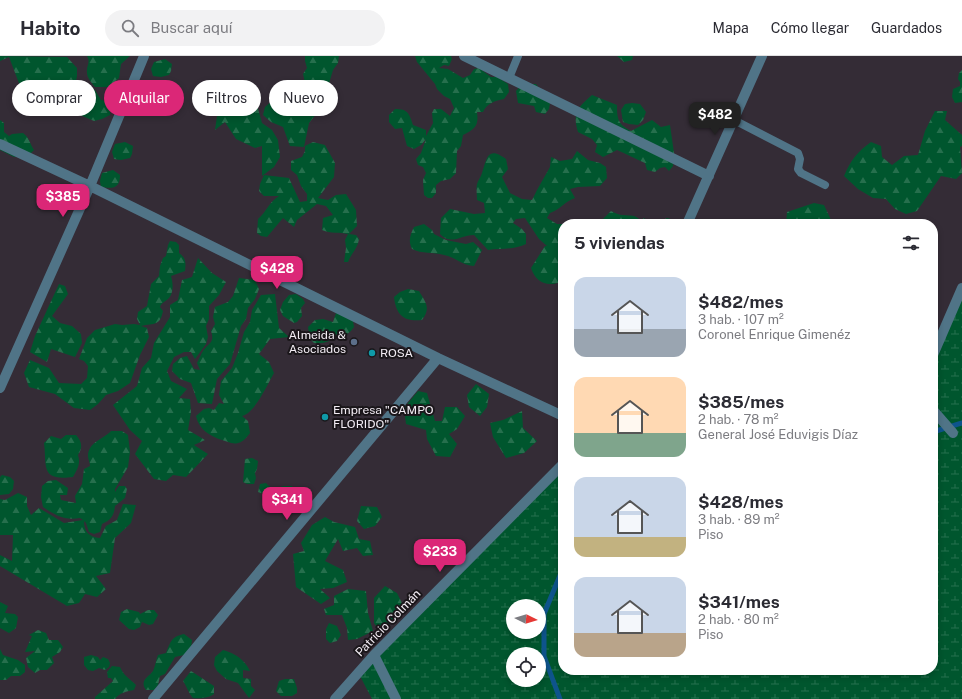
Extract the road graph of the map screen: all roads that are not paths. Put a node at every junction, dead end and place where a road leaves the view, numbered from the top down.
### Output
1 (144, 56) edge
2 (464, 56) edge
3 (518, 56) edge
4 (762, 56) edge
5 (509, 78) junction
6 (734, 120) junction
7 (0, 144) edge
8 (709, 176) junction
9 (825, 184) dead end
10 (90, 186) junction
11 (689, 219) edge
12 (961, 293) edge
13 (938, 344) edge
14 (438, 358) junction
15 (0, 388) edge
16 (558, 414) edge
17 (938, 416) edge
18 (952, 431) dead end
19 (558, 469) edge
20 (374, 655) junction
21 (153, 699) edge
22 (335, 699) edge
23 (396, 699) edge

1 - 10 street
2 - 5 street
3 - 5 lane
4 - 6 street
5 - 8 street
6 - 8 street
6 - 9 lane
7 - 10 street
8 - 11 street
10 - 14 street
10 - 15 street
12 - 13 street
14 - 16 street
14 - 21 street
17 - 18 street
19 - 20 street, Patricio Colmán
20 - 22 street, Patricio Colmán
20 - 23 street

